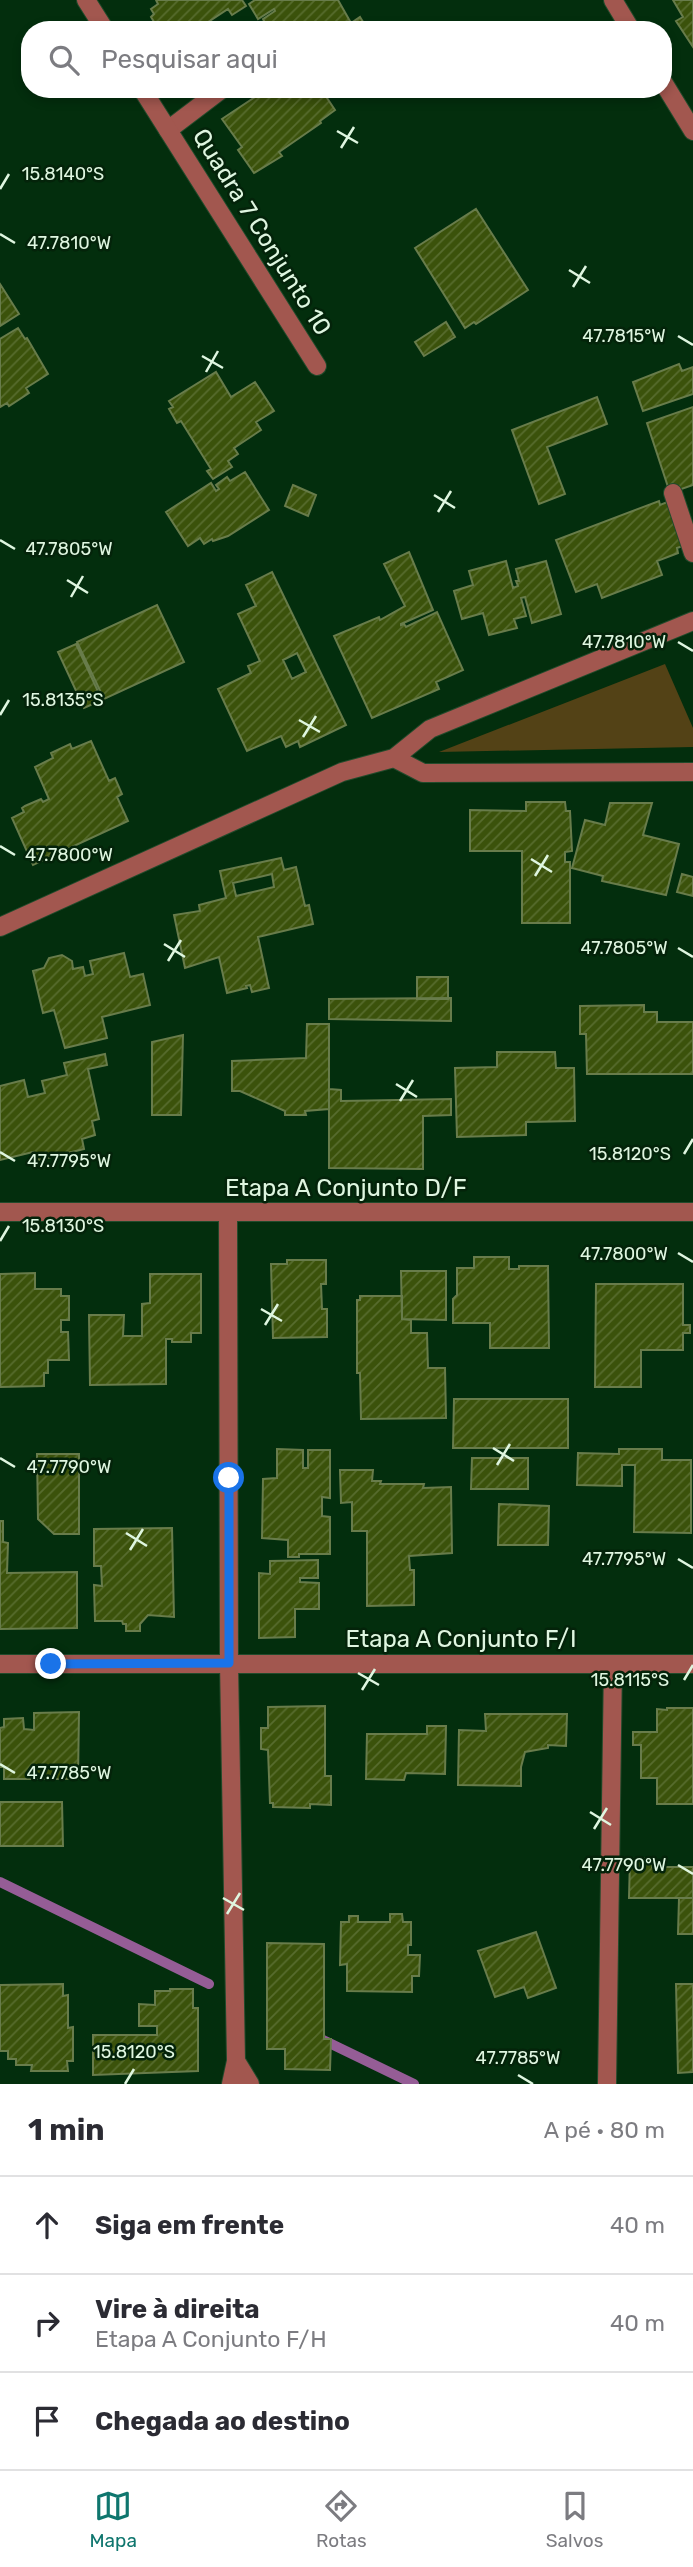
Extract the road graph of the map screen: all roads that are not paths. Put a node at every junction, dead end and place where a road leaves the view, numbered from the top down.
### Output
1 (86, 0) edge
2 (613, 0) edge
3 (99, 21) edge
4 (626, 21) edge
5 (672, 97) edge
6 (148, 98) edge
7 (210, 98) edge
8 (168, 130) junction
9 (693, 131) edge
10 (317, 366) dead end
11 (673, 493) dead end
12 (693, 552) edge
13 (693, 621) edge
14 (394, 758) junction
15 (693, 772) edge
16 (0, 927) edge
17 (0, 1212) edge
18 (693, 1212) edge
19 (228, 1213) junction
20 (229, 1663) junction
21 (0, 1664) edge
22 (613, 1664) junction
23 (693, 1664) edge
24 (236, 2061) junction
25 (231, 2084) edge
26 (250, 2084) edge
27 (607, 2084) edge

1 - 3 street
2 - 4 street
5 - 9 street
6 - 8 street, Quadra 7 Conjunto 10
7 - 8 street
8 - 10 street, Quadra 7 Conjunto 10
11 - 12 street
13 - 14 street
14 - 15 street
14 - 16 street
17 - 19 street, Etapa A Conjunto D/F
18 - 19 street, Etapa A Conjunto D/F
19 - 20 street
20 - 21 street, Etapa A Conjunto F/I
20 - 22 street, Etapa A Conjunto F/I
20 - 24 street
22 - 23 street, Etapa A Conjunto F/I
22 - 27 street
24 - 25 street
24 - 26 street

